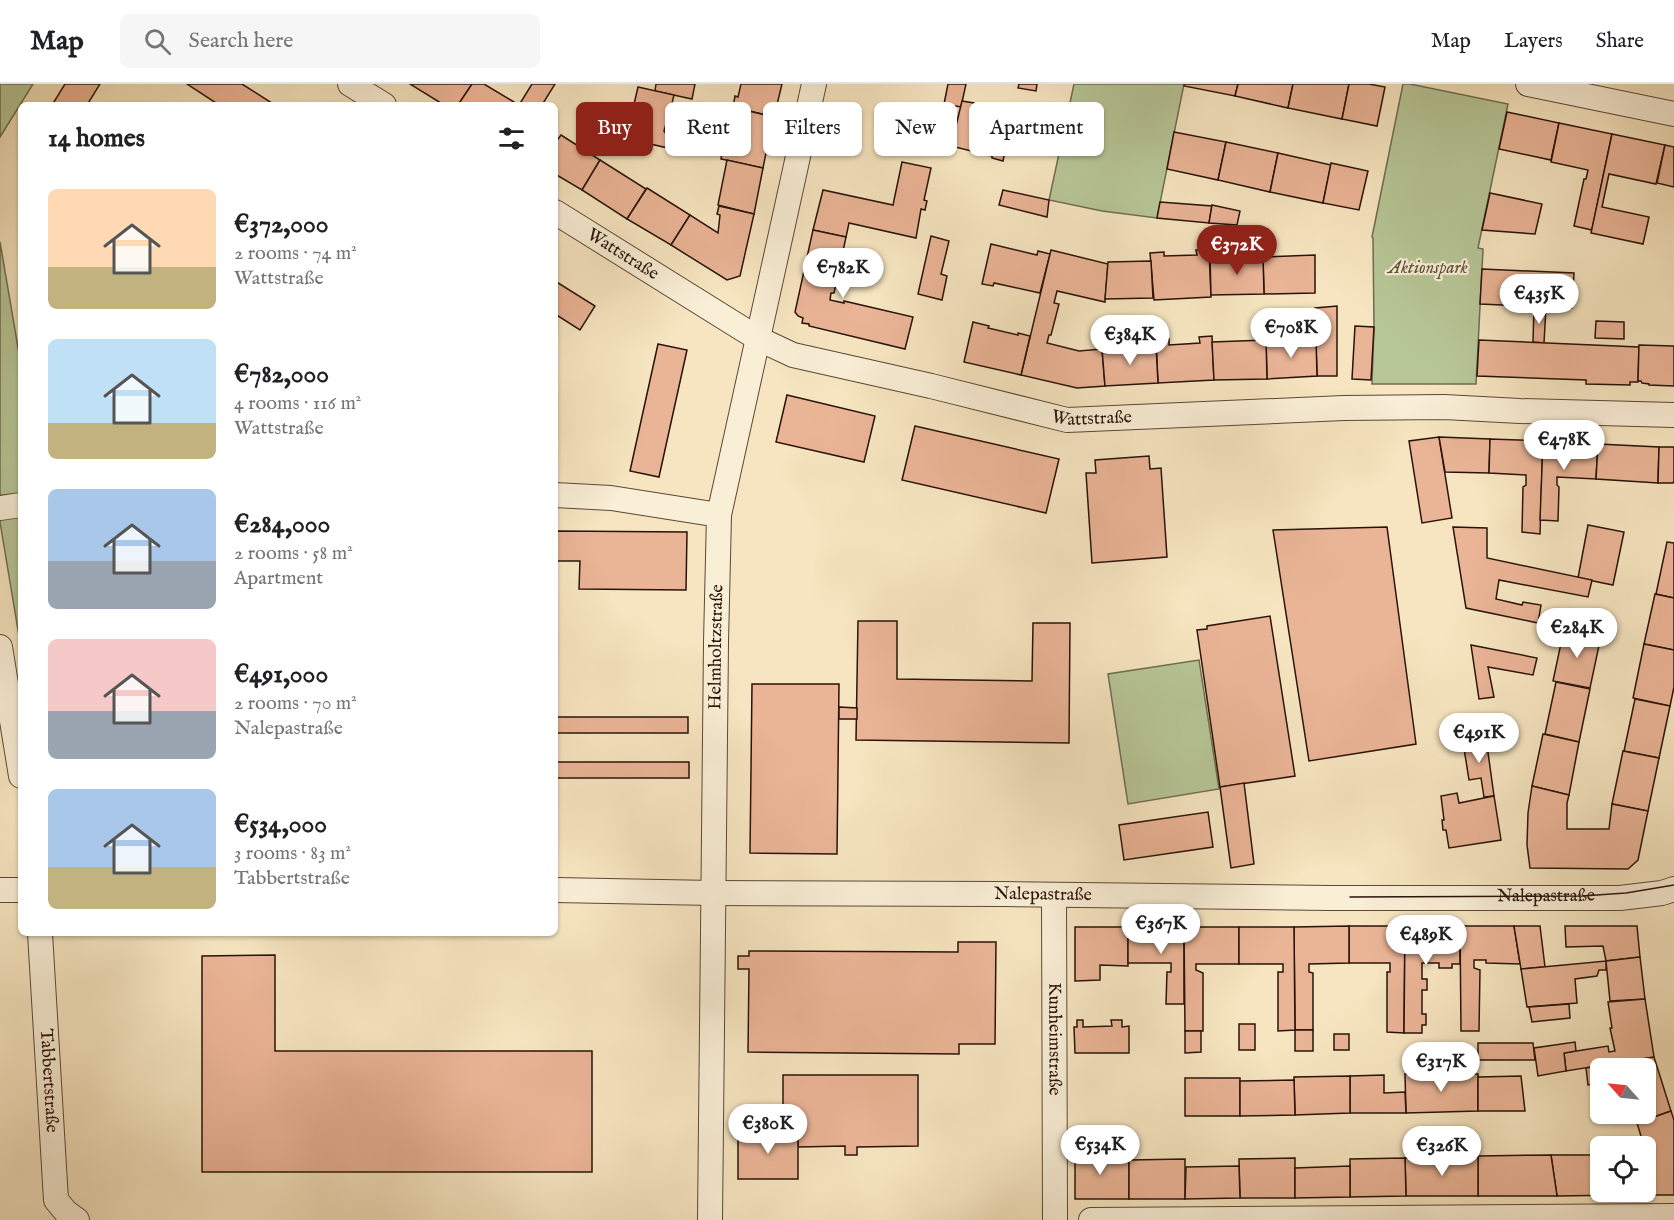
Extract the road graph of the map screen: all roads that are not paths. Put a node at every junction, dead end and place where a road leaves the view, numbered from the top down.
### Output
1 (350, 84) edge
2 (814, 84) edge
3 (1528, 84) edge
4 (379, 102) edge
5 (1674, 114) edge
6 (558, 214) edge
7 (759, 339) junction
8 (1674, 415) edge
9 (558, 495) edge
10 (18, 505) edge
11 (0, 508) edge
12 (719, 515) junction
13 (0, 647) edge
14 (18, 758) edge
15 (1674, 889) edge
16 (0, 890) edge
17 (18, 890) edge
18 (558, 890) edge
19 (714, 893) junction
20 (1054, 895) junction
21 (40, 936) edge
22 (1674, 1216) edge
23 (78, 1220) edge
24 (710, 1220) edge
25 (1055, 1220) edge
26 (1091, 1220) edge

1 - 4 street
2 - 7 street, Helmholtzstraße
3 - 5 street
6 - 7 street, Wattstraße
7 - 8 street, Wattstraße
7 - 12 street, Helmholtzstraße
9 - 12 street
10 - 11 street
12 - 19 street, Helmholtzstraße
13 - 14 street
15 - 20 street, Nalepastraße
16 - 17 street
18 - 19 street, Nalepastraße
19 - 20 street, Nalepastraße
19 - 24 street, Helmholtzstraße
20 - 25 street, Kunheimstraße
21 - 23 street, Tabbertstraße
22 - 26 street

